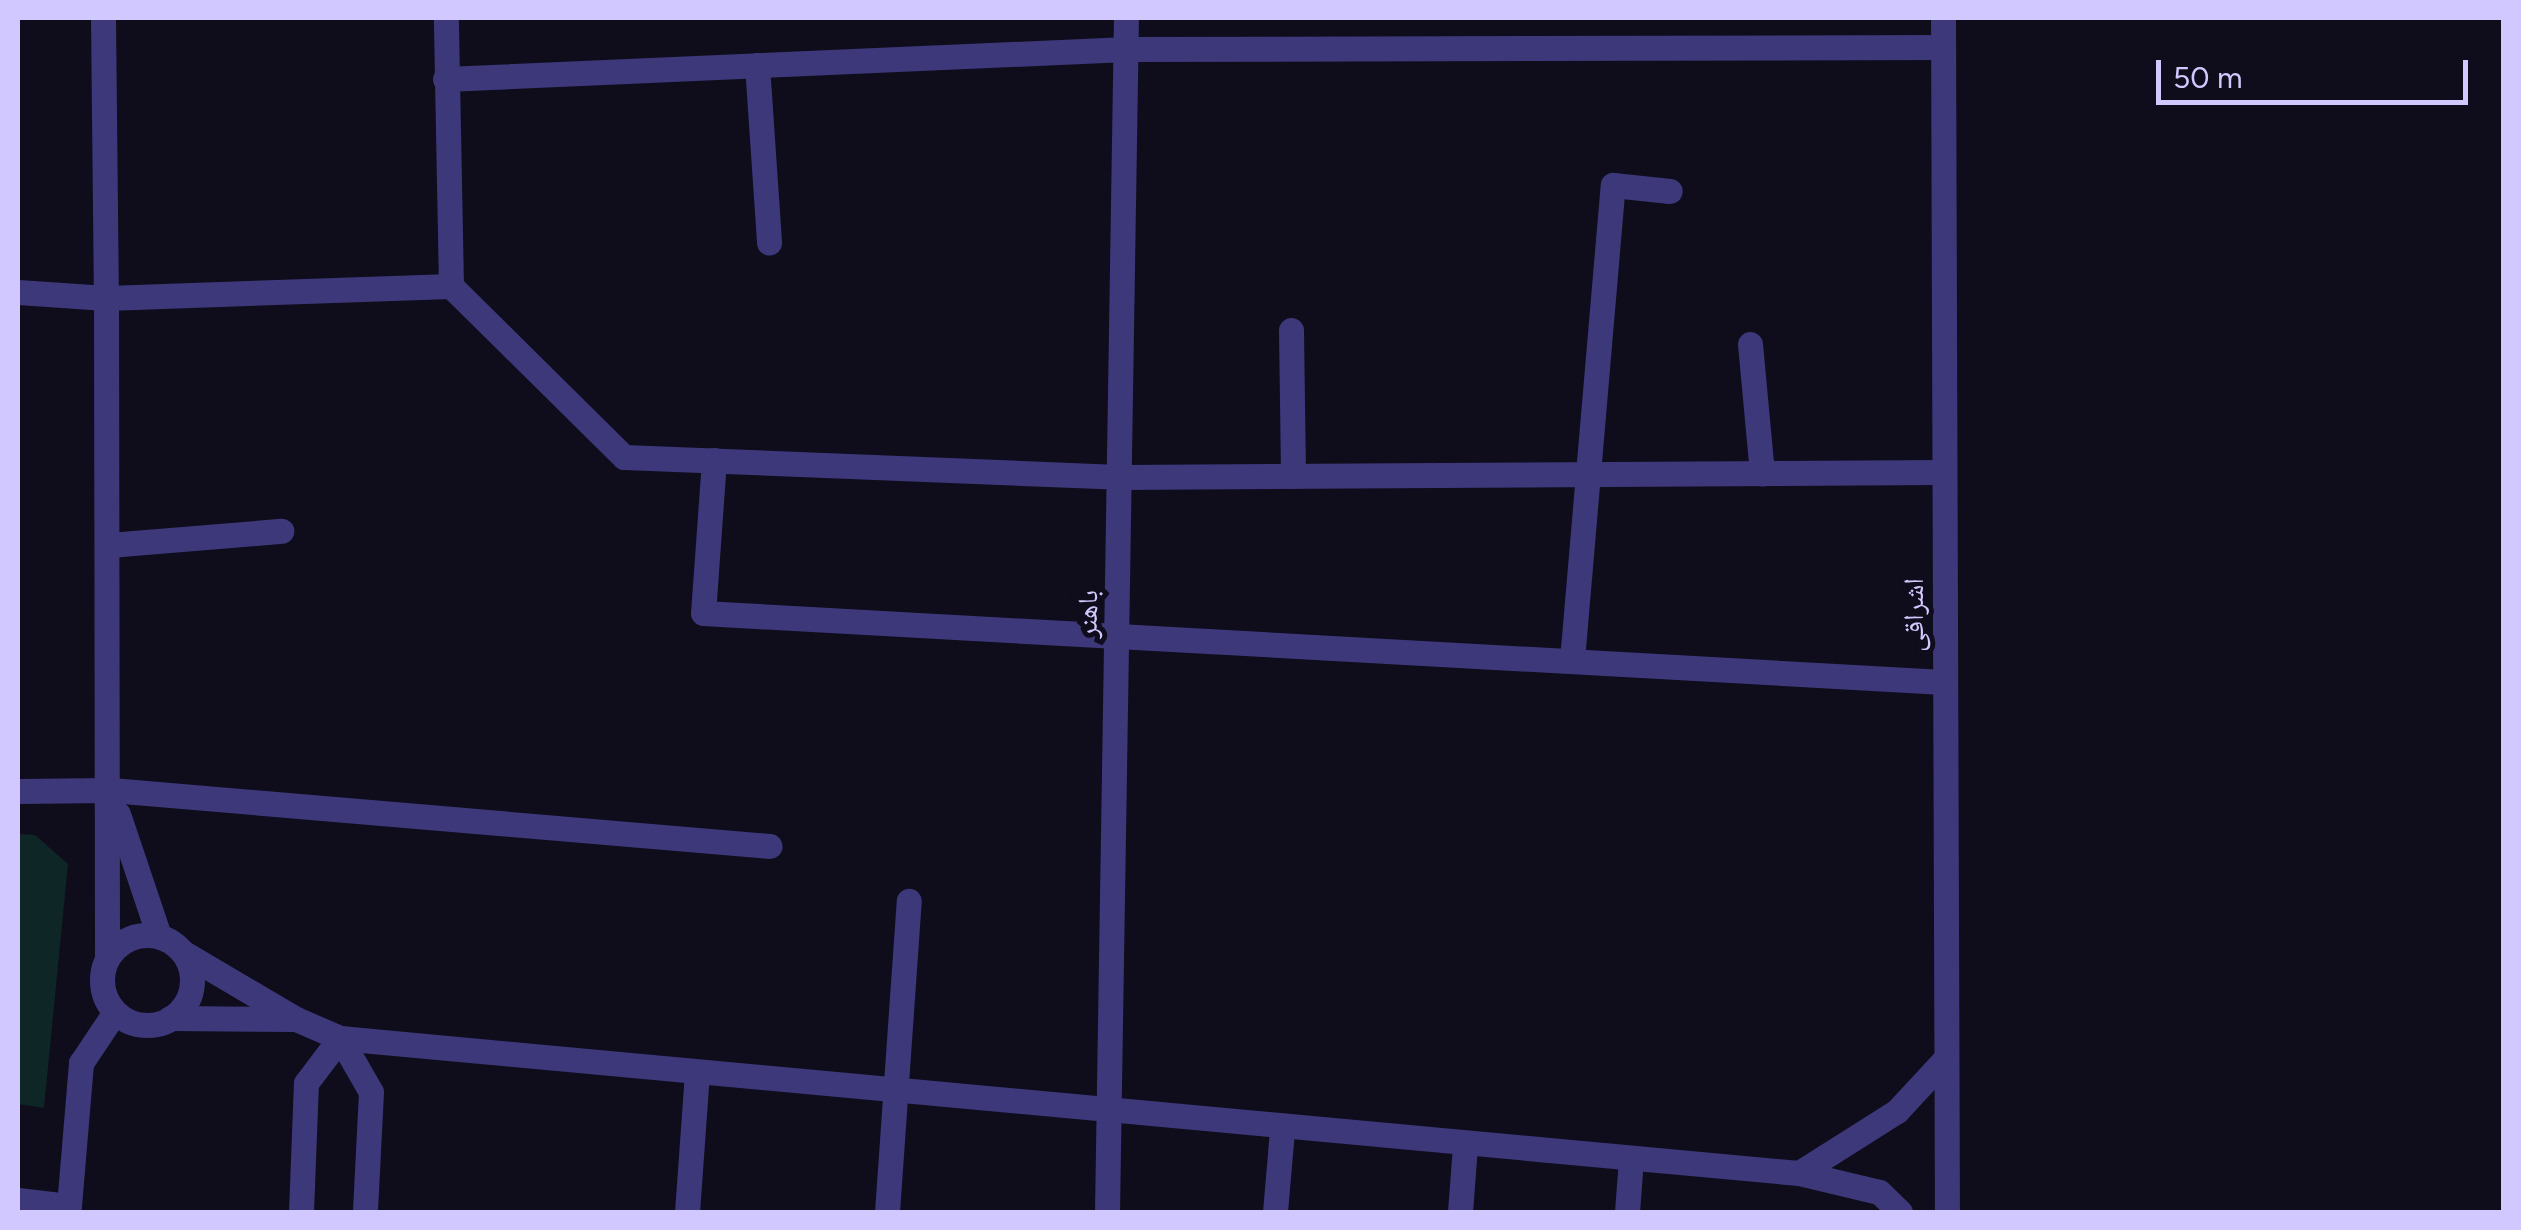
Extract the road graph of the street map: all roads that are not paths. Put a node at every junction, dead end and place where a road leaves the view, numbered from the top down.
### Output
1 (103, 18) edge
2 (446, 18) edge
3 (1126, 18) edge
4 (1943, 18) edge
5 (1943, 47) junction
6 (1126, 48) junction
7 (757, 65) junction
8 (445, 79) junction
9 (1670, 190) dead end
10 (769, 242) dead end
11 (451, 286) junction
12 (18, 292) edge
13 (106, 298) junction
14 (1291, 330) dead end
15 (1750, 344) dead end
16 (714, 460) junction
17 (1942, 472) junction
18 (1762, 473) junction
19 (1586, 474) junction
20 (1293, 476) junction
21 (1119, 478) junction
22 (281, 531) dead end
23 (109, 545) junction
24 (1116, 632) junction
25 (1572, 660) junction
26 (1943, 682) junction
27 (111, 790) junction
28 (18, 791) edge
29 (770, 846) dead end
30 (909, 902) dead end
31 (159, 936) junction
32 (184, 953) junction
33 (107, 957) junction
34 (115, 1012) junction
35 (170, 1018) junction
36 (296, 1019) junction
37 (340, 1038) junction
38 (1946, 1058) junction
39 (697, 1074) junction
40 (898, 1094) junction
41 (1108, 1115) junction
42 (1282, 1130) junction
43 (1465, 1146) junction
44 (1632, 1159) junction
45 (1799, 1174) junction
46 (18, 1200) edge
47 (301, 1212) edge
48 (366, 1212) edge
49 (687, 1212) edge
50 (888, 1212) edge
51 (1107, 1212) edge
52 (1275, 1212) edge
53 (1460, 1212) edge
54 (1627, 1212) edge
55 (1900, 1212) edge
56 (1947, 1212) edge

1 - 13 street
2 - 8 street
3 - 6 street, باهنر
4 - 5 street, اشراقی
5 - 6 street
5 - 17 street, اشراقی
6 - 7 street
6 - 21 street, باهنر
7 - 8 street
7 - 10 street
8 - 11 street
9 - 19 street
11 - 13 street
11 - 16 street
12 - 13 street
13 - 23 street
14 - 20 street
15 - 18 street
16 - 21 street
16 - 24 street
17 - 18 street
17 - 26 street, اشراقی
18 - 19 street
19 - 20 street
19 - 25 street
20 - 21 street
21 - 24 street, باهنر
22 - 23 street
23 - 27 street
24 - 25 street
24 - 41 street, باهنر
25 - 26 street
26 - 38 street, اشراقی
27 - 28 street
27 - 29 street
27 - 31 street
27 - 33 street
30 - 40 street
31 - 32 street
31 - 33 street
32 - 35 street
32 - 36 street
33 - 34 street
34 - 35 street
34 - 46 street
35 - 36 street
36 - 37 street
37 - 39 street
37 - 47 street
37 - 48 street
38 - 45 street
38 - 56 street, اشراقی
39 - 40 street
39 - 49 street
40 - 41 street
40 - 50 street
41 - 42 street
41 - 51 street, باهنر
42 - 43 street
42 - 52 street
43 - 44 street
43 - 53 street
44 - 45 street
44 - 54 street
45 - 55 street

